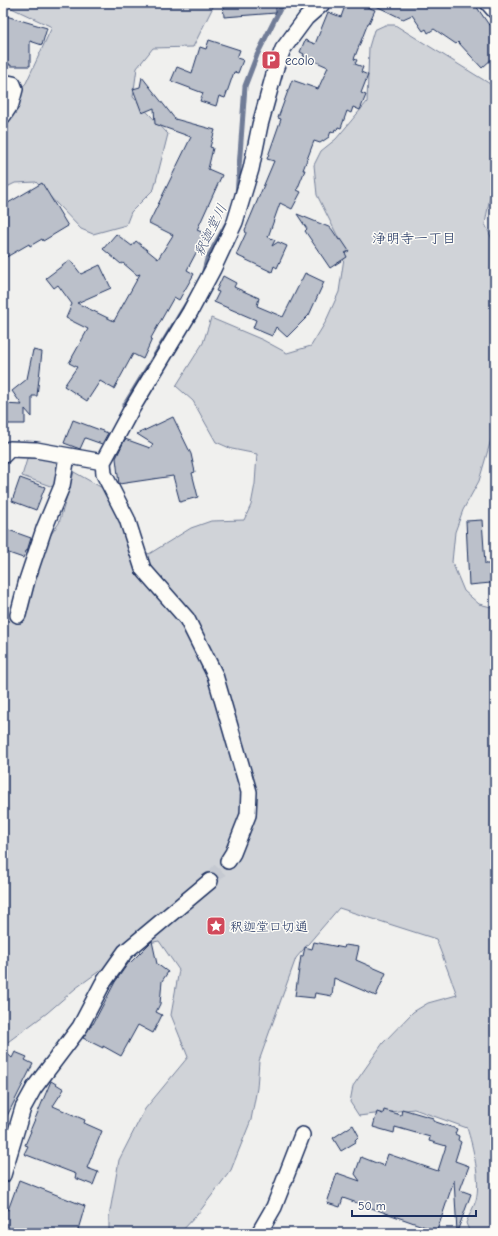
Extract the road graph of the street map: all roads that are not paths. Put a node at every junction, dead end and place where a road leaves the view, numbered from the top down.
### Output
1 (323, 3) edge
2 (488, 3) edge
3 (495, 11) edge
4 (3, 82) edge
5 (3, 116) edge
6 (3, 456) edge
7 (67, 456) junction
8 (103, 462) junction
9 (18, 615) dead end
10 (228, 861) tunnel mouth
11 (210, 881) tunnel mouth
12 (302, 1135) dead end
13 (3, 1175) edge
14 (259, 1233) edge

1 - 8 street
2 - 3 street
4 - 5 street
6 - 7 street
7 - 8 street
7 - 9 street
8 - 10 street
11 - 13 street
12 - 14 street

